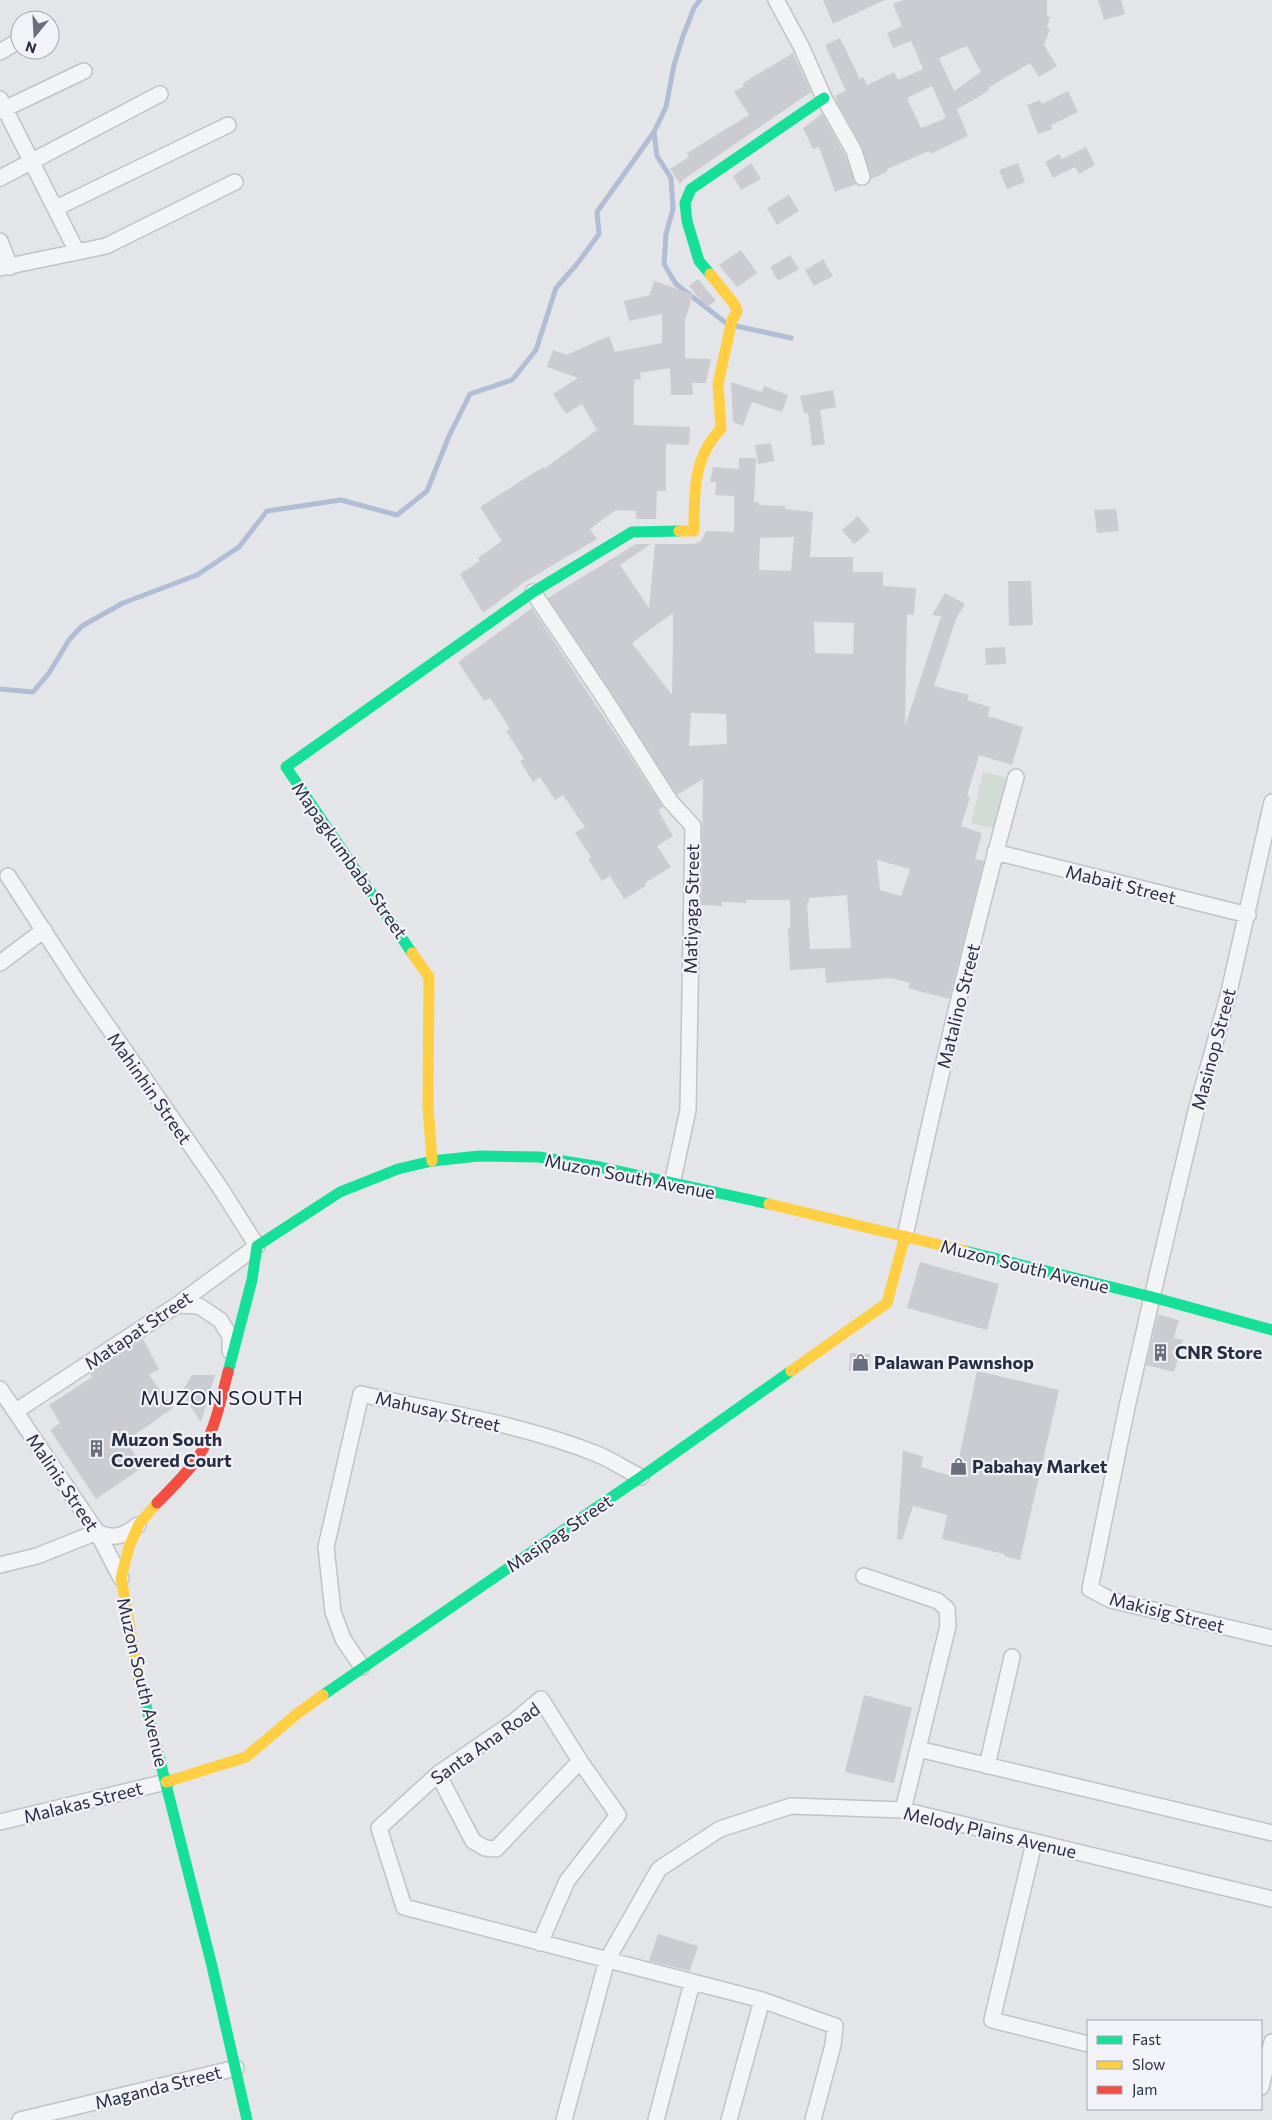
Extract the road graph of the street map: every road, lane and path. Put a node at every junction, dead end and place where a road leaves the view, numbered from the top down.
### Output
1 (776, 0) edge
2 (84, 71) dead end
3 (160, 94) dead end
4 (824, 98) junction
5 (2, 106) edge
6 (228, 125) dead end
7 (33, 162) junction
8 (862, 177) dead end
9 (0, 178) edge
10 (235, 182) dead end
11 (56, 208) junction
12 (0, 241) edge
13 (77, 252) junction
14 (5, 268) edge
15 (532, 592) junction
16 (1016, 777) dead end
17 (1272, 802) edge
18 (995, 852) junction
19 (8, 876) dead end
20 (1248, 915) junction
21 (44, 930) junction
22 (0, 963) edge
23 (432, 1161) junction
24 (672, 1184) junction
25 (904, 1236) junction
26 (257, 1246) junction
27 (1152, 1296) junction
28 (177, 1305) junction
29 (1272, 1330) edge
30 (230, 1363) junction
31 (0, 1388) edge
32 (16, 1411) junction
33 (641, 1477) junction
34 (138, 1526) junction
35 (97, 1532) junction
36 (0, 1565) edge
37 (864, 1576) dead end
38 (121, 1578) junction
39 (1272, 1638) edge
40 (1012, 1657) dead end
41 (362, 1667) junction
42 (918, 1749) junction
43 (580, 1761) junction
44 (987, 1766) junction
45 (438, 1774) junction
46 (166, 1782) junction
47 (903, 1810) junction
48 (0, 1822) edge
49 (1272, 1833) edge
50 (1034, 1842) junction
51 (1272, 1899) edge
52 (540, 1943) junction
53 (607, 1960) junction
54 (692, 1983) junction
55 (762, 2000) junction
56 (1272, 2042) edge
57 (1087, 2044) edge
58 (236, 2068) junction
59 (1262, 2083) edge
60 (27, 2119) edge
61 (247, 2120) edge
62 (564, 2120) edge
63 (656, 2120) edge
64 (729, 2120) edge
65 (813, 2120) edge

1 - 4 street
2 - 5 street
3 - 7 street
4 - 8 street
4 - 15 street
5 - 7 street
6 - 11 street
7 - 9 street
7 - 11 street
10 - 13 street
11 - 13 street
12 - 14 street
13 - 14 street
15 - 23 street, Mapagkumbaba Street
15 - 24 street, Matiyaga Street
16 - 18 street, Matalino Street
17 - 20 street, Masinop Street
18 - 20 street, Mabait Street
18 - 25 street, Matalino Street
19 - 21 street, Mahinhin Street
20 - 27 street, Masinop Street
21 - 22 street
21 - 26 street, Mahinhin Street
23 - 24 street, Muzon South Avenue
23 - 26 street, Muzon South Avenue
24 - 25 street, Muzon South Avenue
25 - 27 street, Muzon South Avenue
25 - 33 street, Masipag Street
26 - 28 street, Matapat Street
26 - 30 street, Muzon South Avenue
27 - 29 street, Muzon South Avenue
27 - 39 street, Makisig Street
28 - 30 street
28 - 32 street, Matapat Street
30 - 34 street, Muzon South Avenue
31 - 32 street, Malinis Street
32 - 35 street, Malinis Street
33 - 41 street, Masipag Street
33 - 41 street, Mahusay Street
34 - 35 street
34 - 38 street, Muzon South Avenue
35 - 36 street
35 - 38 street, Malinis Street
37 - 42 street
38 - 46 street, Muzon South Avenue
40 - 44 street
41 - 46 street, Masipag Street
42 - 44 street
42 - 47 street
43 - 45 street, Santa Ana Road
43 - 45 street
43 - 52 street, Santa Ana Road
44 - 49 street
45 - 52 street, Santa Ana Road
46 - 48 street, Malakas Street
46 - 58 street, Muzon South Avenue
47 - 50 street, Melody Plains Avenue
47 - 53 street, Melody Plains Avenue
50 - 51 street, Melody Plains Avenue
50 - 57 street
52 - 53 street, Santa Ana Road
53 - 54 street, Santa Ana Road
53 - 62 street, Melody Plains Avenue
54 - 55 street, Santa Ana Road
54 - 63 street
55 - 64 street
55 - 65 street, Santa Ana Road
56 - 59 street
58 - 60 street, Maganda Street
58 - 61 street, Muzon South Avenue

